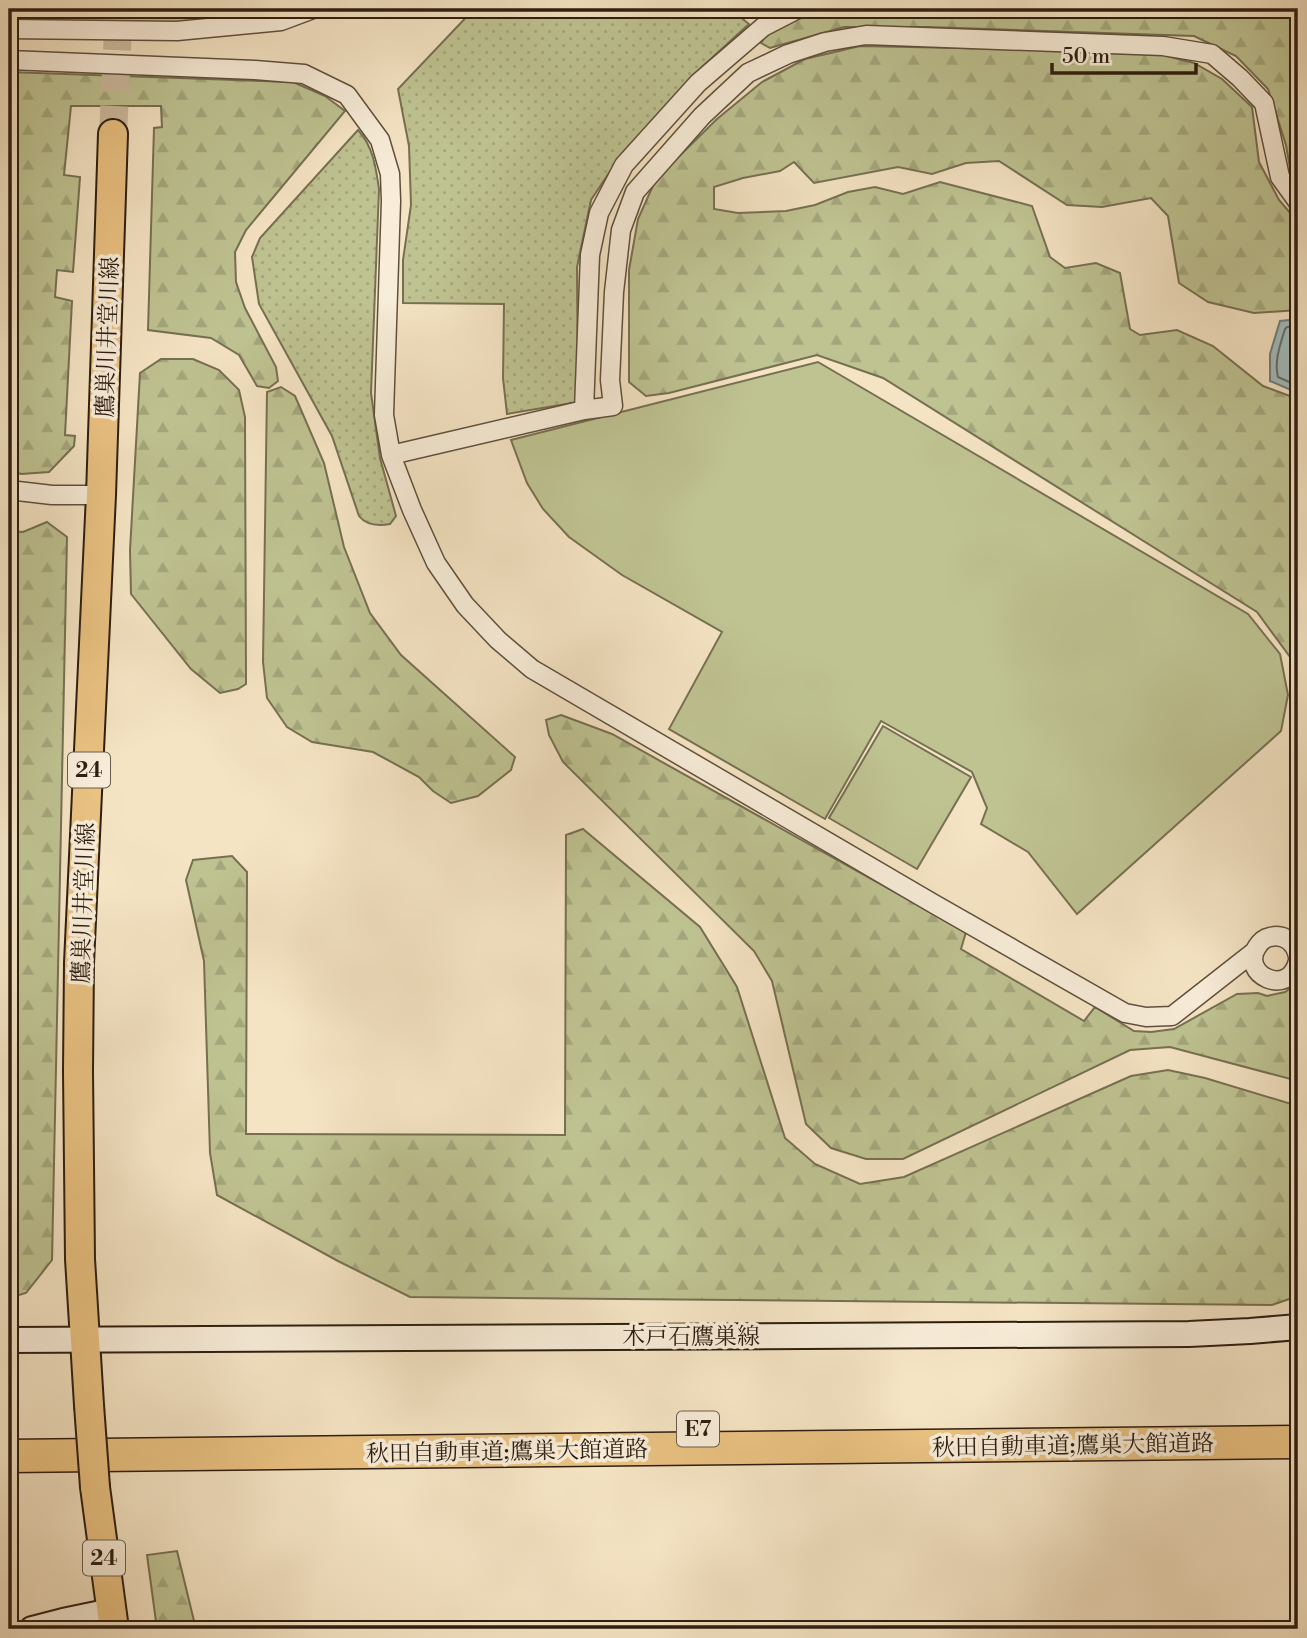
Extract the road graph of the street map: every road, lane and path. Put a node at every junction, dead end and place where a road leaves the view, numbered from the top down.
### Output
1 (313, 9) edge
2 (797, 9) edge
3 (9, 29) edge
4 (9, 60) edge
5 (113, 134) tunnel mouth
6 (1298, 202) edge
7 (584, 410) junction
8 (391, 455) junction
9 (9, 490) edge
10 (101, 495) junction
11 (1255, 951) junction
12 (1298, 959) edge
13 (1298, 1326) edge
14 (9, 1340) edge
15 (84, 1340) junction
16 (1298, 1423) edge
17 (9, 1435) edge
18 (1298, 1442) edge
19 (9, 1456) edge
20 (113, 1620) edge
21 (32, 1629) edge

1 - 3 street
2 - 7 street
4 - 8 street
5 - 10 main road, 鷹巣川井堂川線 / 24
6 - 7 street
7 - 8 street
8 - 11 street
9 - 10 street
10 - 15 main road, 鷹巣川井堂川線 / 24
11 - 12 street
11 - 12 street
13 - 15 main road, 木戸石鷹巣線
14 - 15 main road, 木戸石鷹巣線
15 - 20 main road, 鷹巣川井堂川線 / 24, bridge
16 - 17 highway, 秋田自動車道;鷹巣大館道路 / E7
18 - 19 highway, 秋田自動車道;鷹巣大館道路 / E7
20 - 21 main road

